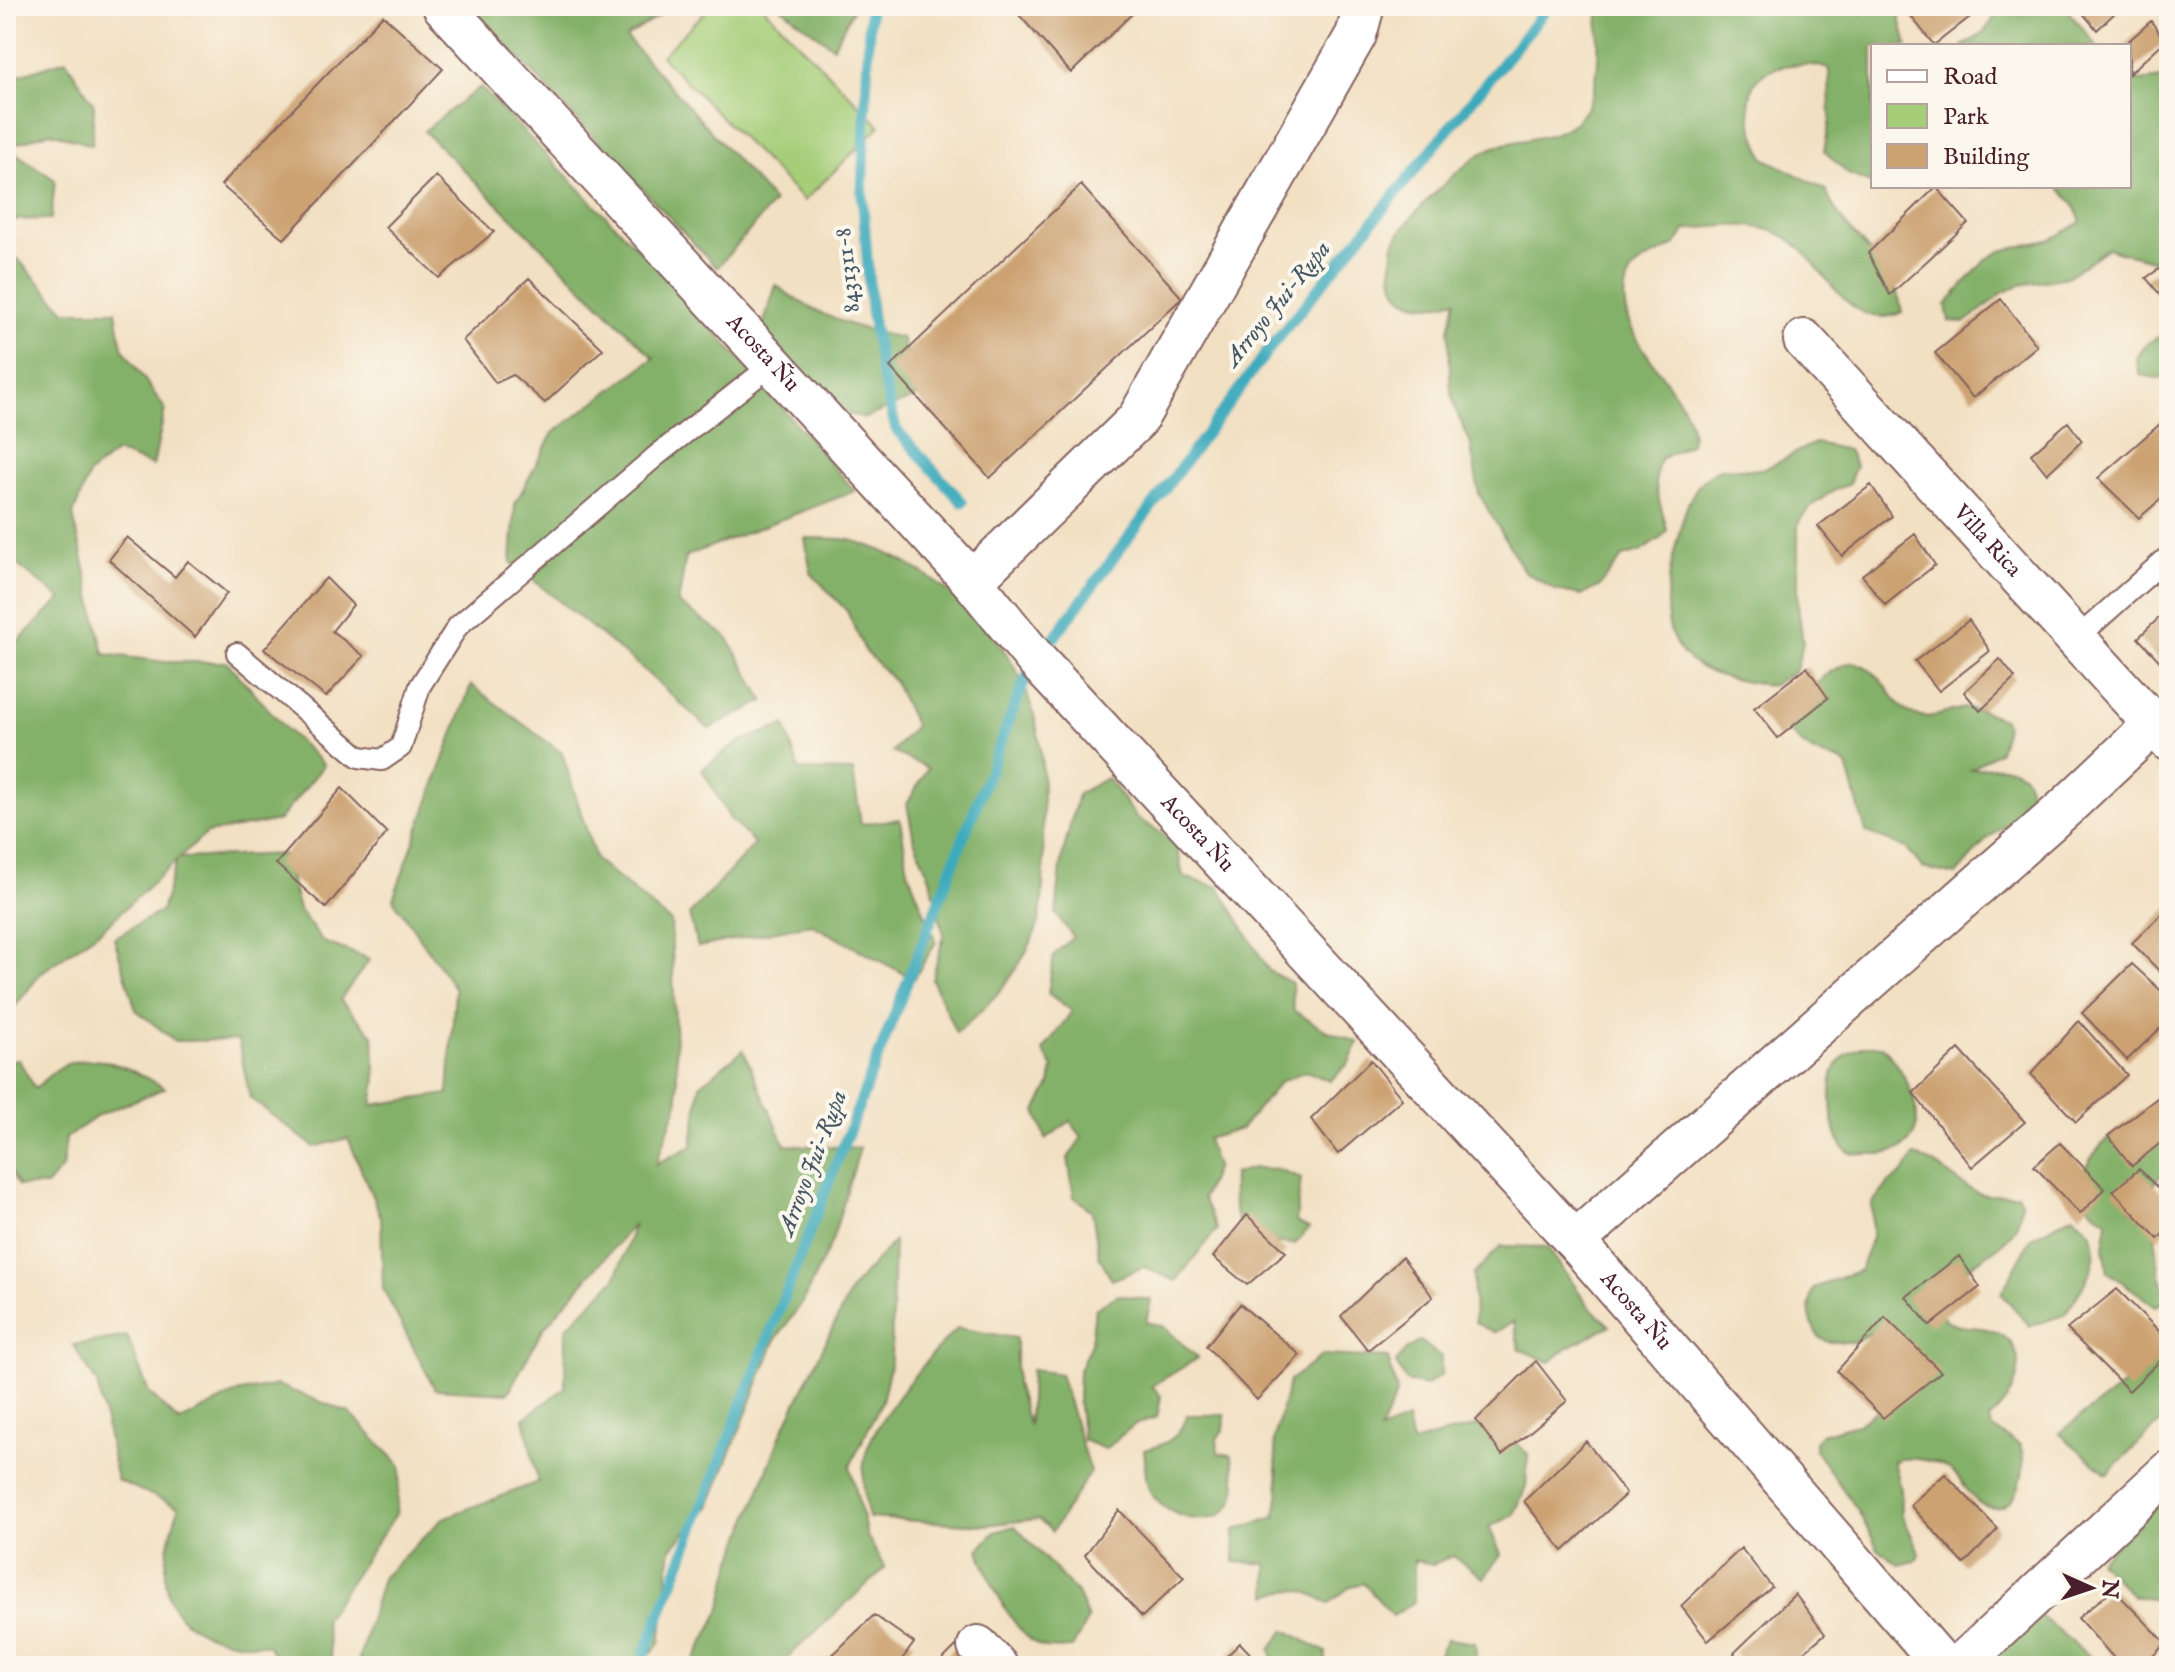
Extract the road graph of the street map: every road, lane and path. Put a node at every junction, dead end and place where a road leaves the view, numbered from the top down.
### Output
1 (443, 6) edge
2 (1364, 6) edge
3 (1804, 340) dead end
4 (774, 363) junction
5 (2169, 556) edge
6 (972, 581) junction
7 (2075, 640) junction
8 (237, 653) dead end
9 (2161, 732) edge
10 (1575, 1241) junction
11 (2169, 1471) edge
12 (1944, 1666) edge
13 (1959, 1666) edge

1 - 4 street, Acosta Ñu
2 - 6 street
3 - 7 street, Villa Rica
4 - 6 street, Acosta Ñu
4 - 8 lane
5 - 7 lane
6 - 10 street, Acosta Ñu
7 - 9 street, Villa Rica
9 - 10 street
10 - 12 street, Acosta Ñu
11 - 13 street

